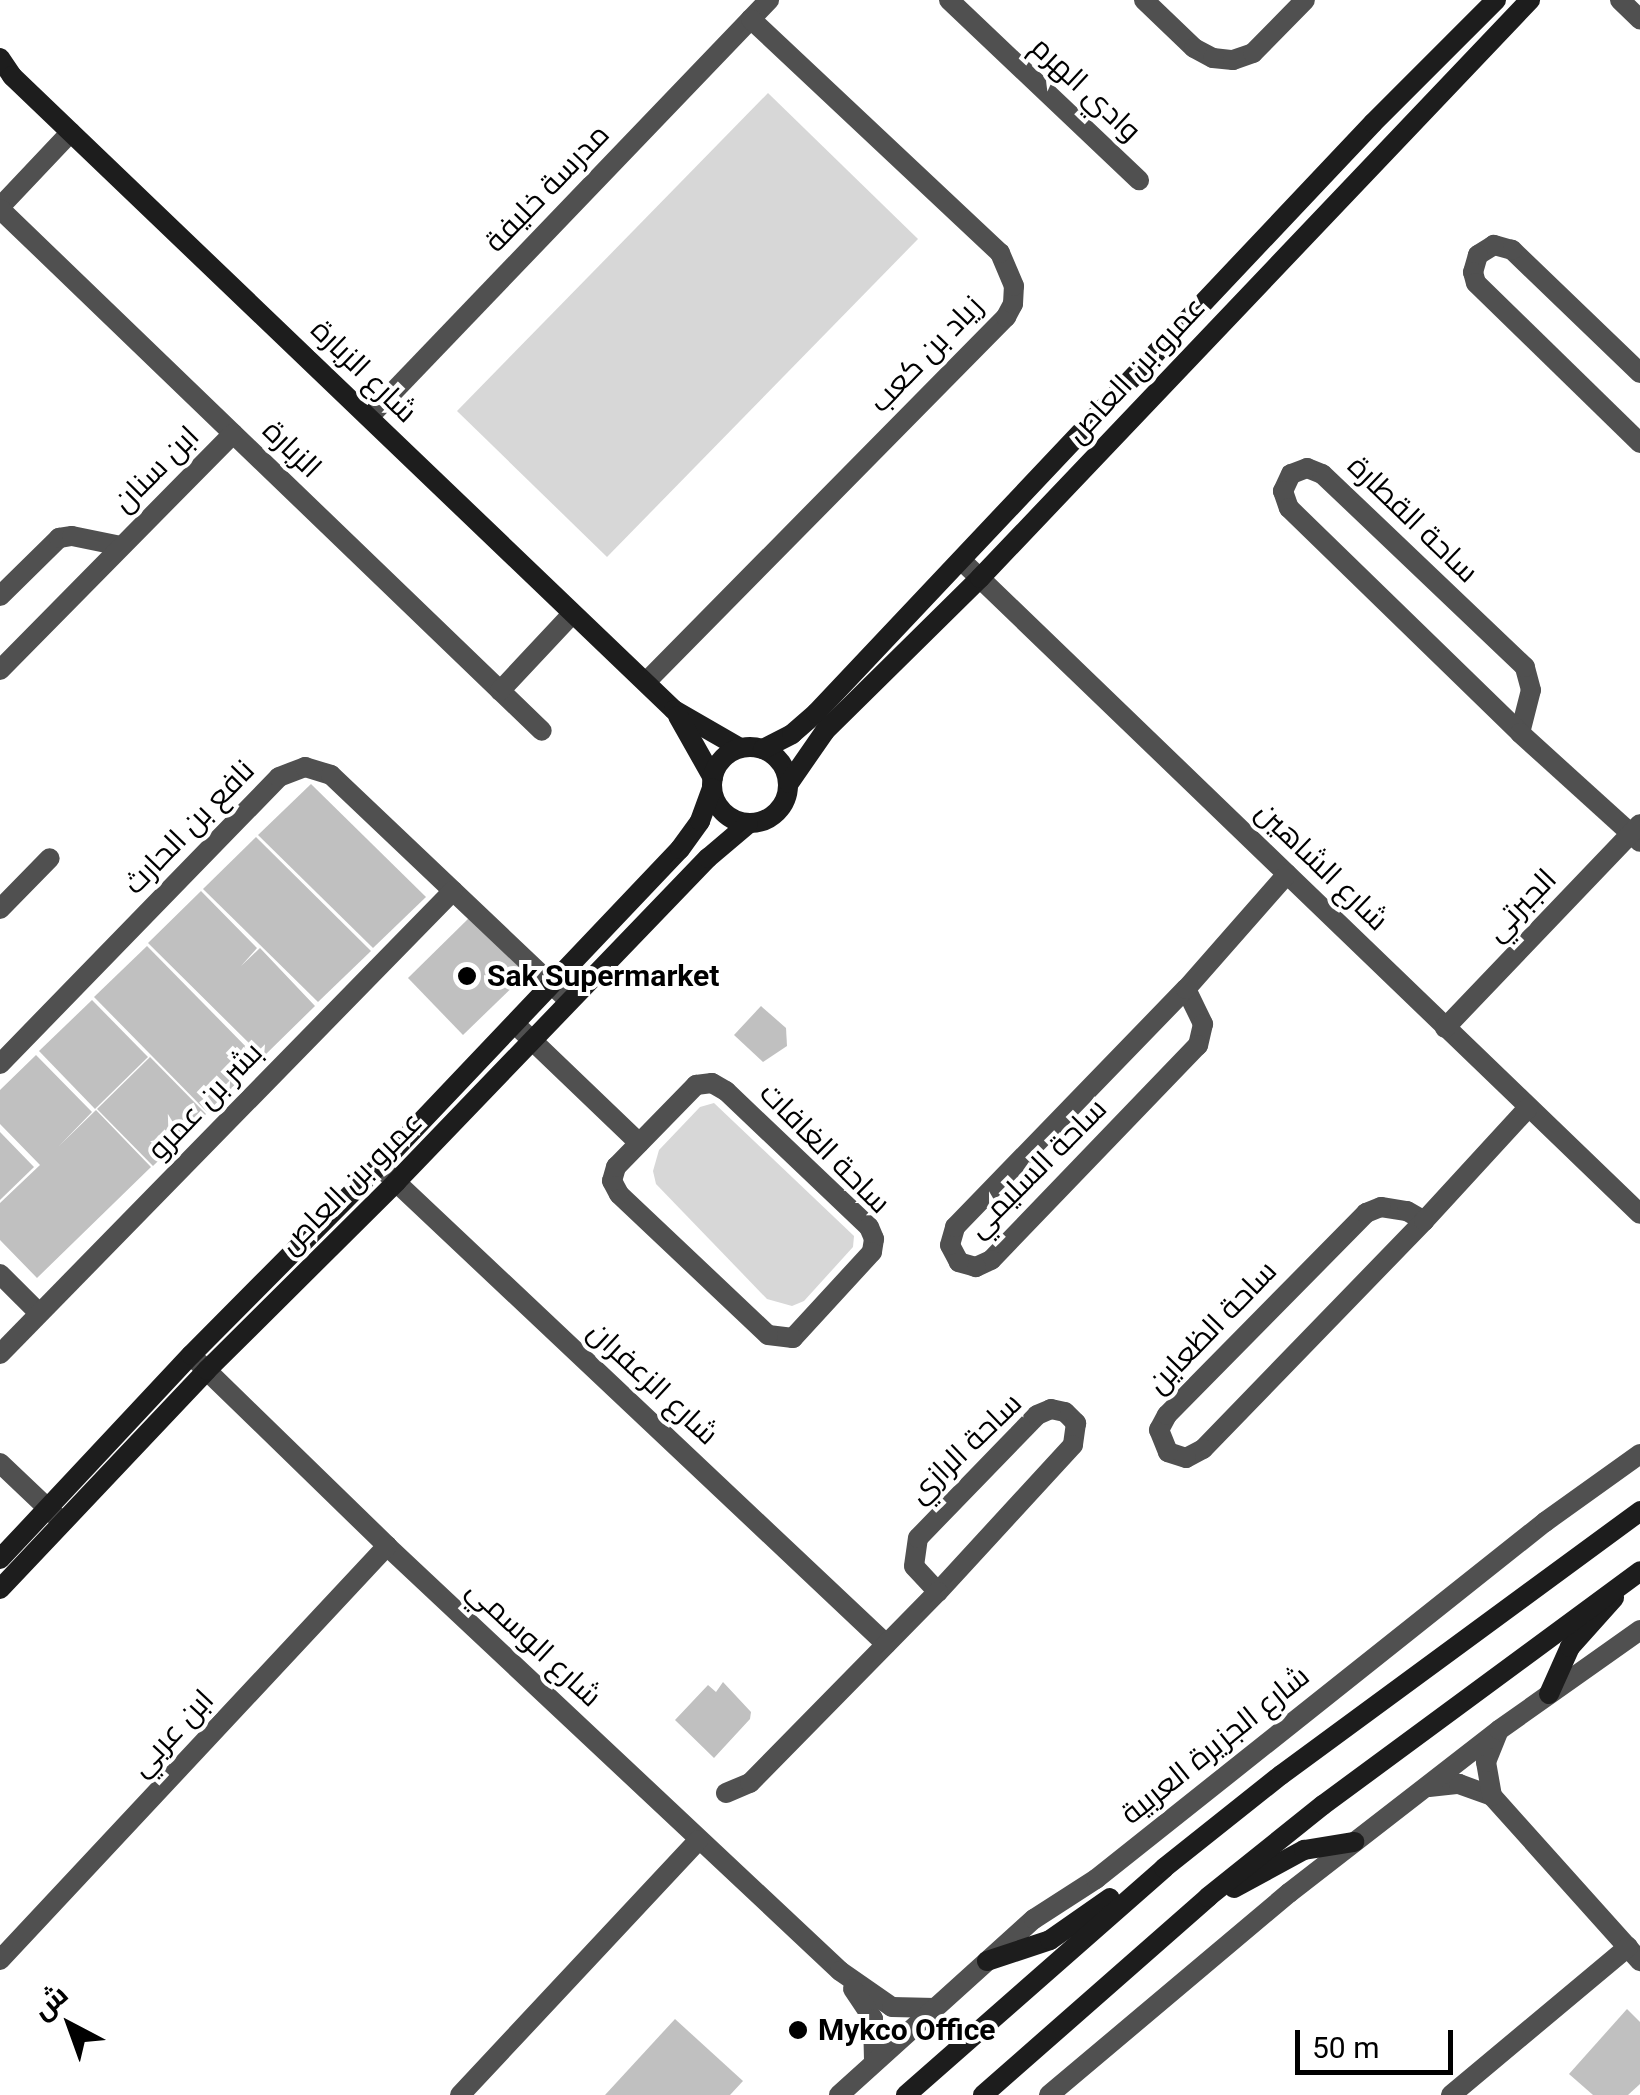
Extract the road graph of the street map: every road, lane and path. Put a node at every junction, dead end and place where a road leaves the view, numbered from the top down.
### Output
1 (769, 0) edge
2 (948, 0) edge
3 (1144, 0) edge
4 (1305, 0) edge
5 (1496, 0) edge
6 (1530, 0) edge
7 (1620, 0) edge
8 (751, 19) junction
9 (1640, 19) edge
10 (4, 68) edge
11 (72, 132) junction
12 (1138, 180) dead end
13 (0, 208) edge
14 (1640, 374) edge
15 (369, 418) junction
16 (233, 434) junction
17 (1640, 443) edge
18 (121, 546) junction
19 (962, 562) junction
20 (980, 578) junction
21 (0, 596) edge
22 (572, 614) junction
23 (0, 670) edge
24 (646, 682) junction
25 (500, 690) junction
26 (674, 710) junction
27 (542, 731) dead end
28 (1520, 733) junction
29 (740, 748) junction
30 (762, 749) junction
31 (712, 783) junction
32 (788, 783) junction
33 (748, 824) junction
34 (1637, 833) edge
35 (50, 858) dead end
36 (1286, 874) junction
37 (453, 891) junction
38 (0, 908) edge
39 (553, 985) junction
40 (1186, 989) junction
41 (569, 1001) junction
42 (515, 1024) junction
43 (1445, 1028) junction
44 (532, 1040) junction
45 (0, 1064) edge
46 (1528, 1108) junction
47 (639, 1143) junction
48 (379, 1166) junction
49 (396, 1182) junction
50 (1640, 1214) edge
51 (1424, 1221) junction
52 (0, 1274) edge
53 (39, 1313) junction
54 (0, 1354) edge
55 (190, 1355) junction
56 (207, 1370) junction
57 (1640, 1454) edge
58 (0, 1463) edge
59 (47, 1510) junction
60 (1640, 1511) edge
61 (64, 1523) junction
62 (387, 1546) junction
63 (0, 1559) edge
64 (1640, 1571) edge
65 (1621, 1584) junction
66 (0, 1589) edge
67 (938, 1592) junction
68 (1640, 1630) edge
69 (886, 1644) junction
70 (1549, 1694) junction
71 (1499, 1730) junction
72 (1423, 1788) junction
73 (726, 1793) dead end
74 (1492, 1796) junction
75 (699, 1840) junction
76 (1354, 1842) junction
77 (1164, 1868) junction
78 (1208, 1897) junction
79 (1634, 1954) edge
80 (0, 1960) edge
81 (987, 1960) junction
82 (840, 1972) junction
83 (935, 2008) junction
84 (874, 2060) junction
85 (460, 2095) edge
86 (838, 2095) edge
87 (906, 2095) edge
88 (983, 2095) edge
89 (1049, 2095) edge
90 (1451, 2095) edge

1 - 8 street, مدرسة خليفة
2 - 12 street, وادي الهرم
3 - 4 street
5 - 19 street, عمرو بن العاص
6 - 20 street, عمرو بن العاص
7 - 9 street
8 - 15 street, مدرسة خليفة
8 - 24 street, زياد بن كعب
10 - 11 street, شارع الزبارة
11 - 13 street
11 - 15 street, شارع الزبارة
13 - 16 street, الزبارة
14 - 17 street
15 - 22 street, شارع الزبارة
16 - 18 street, ابن سنان
16 - 25 street, الزبارة
18 - 21 street, ابن سنان
18 - 23 street, ابن سنان
19 - 20 street, شارع الشاهين
19 - 30 street, عمرو بن العاص
20 - 32 street, عمرو بن العاص
20 - 36 street, شارع الشاهين
22 - 24 street, شارع الزبارة
22 - 25 street
24 - 26 street, شارع الزبارة
25 - 27 street, الزبارة
26 - 29 street, شارع الزبارة
26 - 31 street, شارع الزبارة
28 - 28 street, ساحة القطارة
28 - 34 street, ساحة القطارة
29 - 30 street
29 - 31 street
30 - 32 street
31 - 33 street
31 - 39 street, عمرو بن العاص
32 - 33 street
33 - 41 street, عمرو بن العاص
34 - 43 street, الجبرتي
35 - 38 street
36 - 40 street, ساحة السليمي
36 - 43 street, شارع الشاهين
37 - 39 street, نافع بن الحارث
37 - 45 street, نافع بن الحارث
37 - 53 street, بشر بن عمرو
39 - 41 street, نافع بن الحارث
39 - 42 street, عمرو بن العاص
40 - 40 street, ساحة السليمي
41 - 44 street, عمرو بن العاص
42 - 44 street
42 - 48 street, عمرو بن العاص
43 - 46 street, شارع الشاهين
44 - 47 street
44 - 49 street, عمرو بن العاص
46 - 50 street, شارع الشاهين
46 - 51 street, ساحة الظعاين
47 - 47 street, ساحة الغافات
48 - 49 street, شارع الزعفران
48 - 55 street, عمرو بن العاص
49 - 56 street, عمرو بن العاص
49 - 69 street, شارع الزعفران
51 - 51 street, ساحة الظعاين
52 - 53 street
53 - 54 street, بشر بن عمرو
55 - 56 street, شارع الوسمي
55 - 59 street, عمرو بن العاص
56 - 61 street, عمرو بن العاص
56 - 62 street, شارع الوسمي
57 - 81 street, شارع الجزيرة العربية
58 - 59 street
59 - 61 street
59 - 63 street, عمرو بن العاص
60 - 77 street
61 - 66 street, عمرو بن العاص
62 - 75 street, شارع الوسمي
62 - 80 street, ابن عربي
64 - 65 street
65 - 70 street
65 - 78 street
67 - 67 street, ساحة الرازي
67 - 69 street, ساحة الرازي
68 - 70 street
69 - 73 street, ساحة الرازي
70 - 71 street
71 - 72 street
71 - 74 street
72 - 74 street
72 - 76 street
74 - 79 street
75 - 82 street, شارع الوسمي
75 - 85 street
76 - 78 street
76 - 89 street
77 - 81 street
77 - 87 street
78 - 88 street
79 - 90 street
81 - 83 street, شارع الجزيرة العربية
82 - 83 street, شارع الوسمي
82 - 84 street, شارع الوسمي
83 - 84 street, شارع الجزيرة العربية
84 - 86 street, شارع الجزيرة العربية

